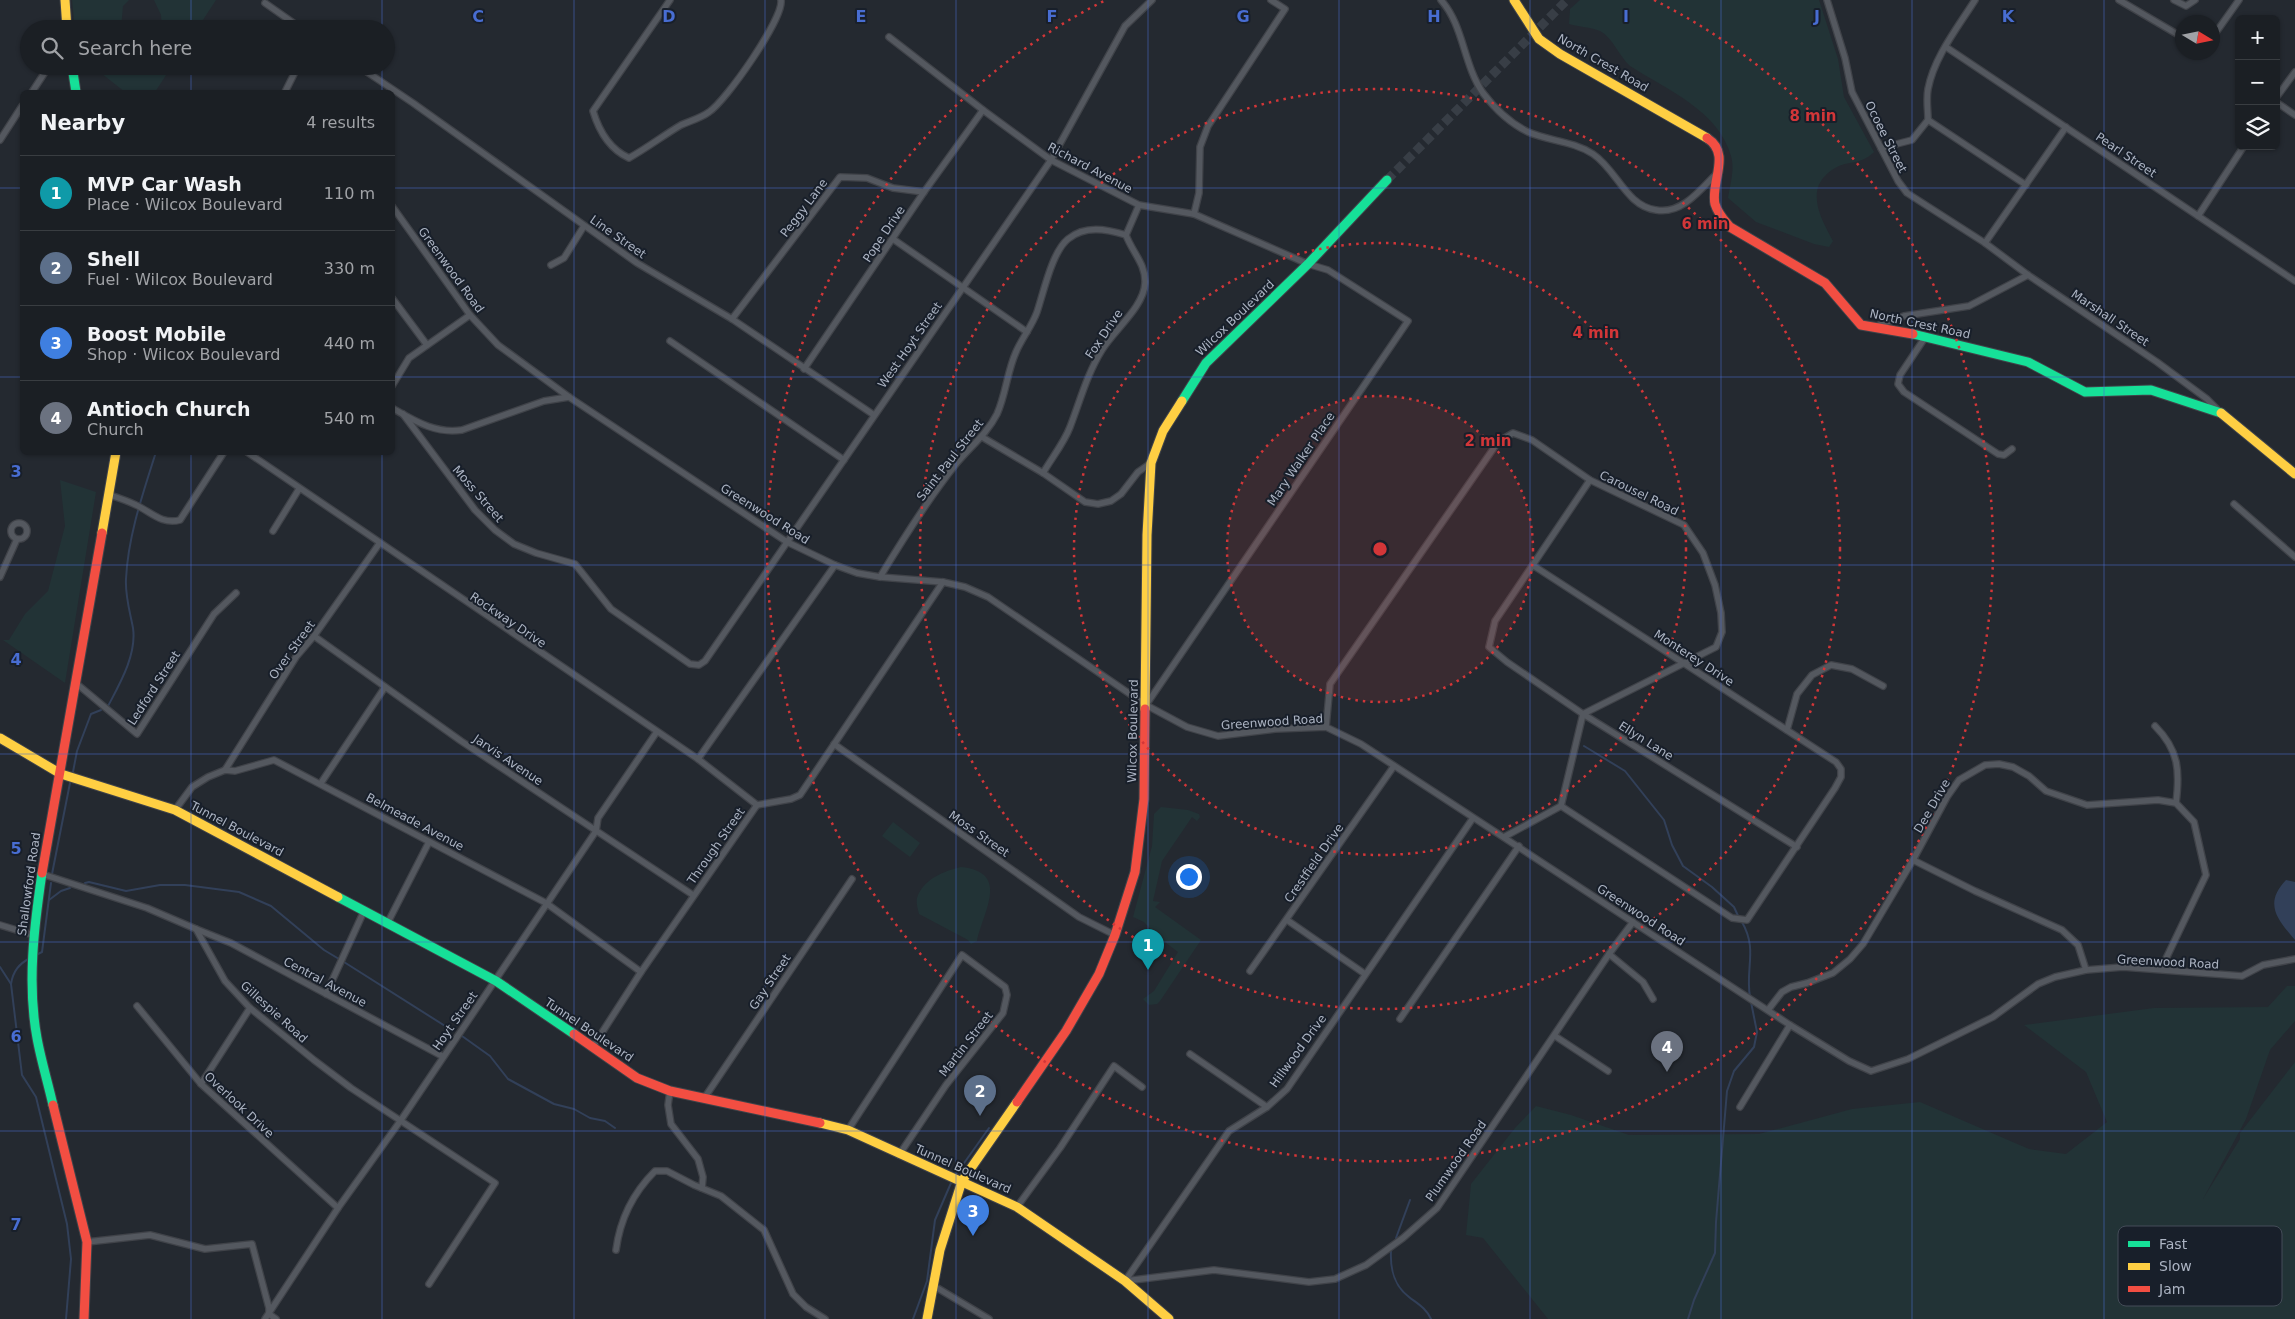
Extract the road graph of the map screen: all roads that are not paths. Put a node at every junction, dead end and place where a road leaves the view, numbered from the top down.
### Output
1 (65, 0) edge
2 (670, 0) edge
3 (781, 0) edge
4 (1152, 0) edge
5 (1271, 0) edge
6 (1441, 0) edge
7 (1514, 0) edge
8 (1827, 0) edge
9 (1975, 0) edge
10 (2119, 0) edge
11 (2174, 0) edge
12 (2195, 0) edge
13 (2239, 0) edge
14 (265, 3) dead end
15 (66, 20) edge
16 (289, 20) edge
17 (2220, 27) edge
18 (2175, 32) edge
19 (890, 37) dead end
20 (1946, 46) junction
21 (2295, 72) edge
22 (43, 75) edge
23 (73, 75) edge
24 (293, 75) edge
25 (372, 75) edge
26 (33, 90) edge
27 (76, 90) edge
28 (285, 90) edge
29 (394, 90) edge
30 (395, 90) edge
31 (2280, 93) edge
32 (2280, 105) edge
33 (20, 109) edge
34 (983, 110) junction
35 (2295, 115) edge
36 (1928, 120) junction
37 (2066, 128) junction
38 (0, 140) edge
39 (1881, 148) junction
40 (2241, 150) edge
41 (1051, 160) junction
42 (1718, 172) junction
43 (1387, 180) tunnel mouth
44 (2026, 185) junction
45 (924, 192) junction
46 (1139, 205) junction
47 (395, 210) edge
48 (1194, 214) junction
49 (2198, 216) junction
50 (584, 226) junction
51 (1126, 235) junction
52 (893, 239) junction
53 (1985, 243) junction
54 (1308, 264) junction
55 (551, 265) dead end
56 (2028, 275) junction
57 (2295, 281) edge
58 (963, 288) junction
59 (395, 302) edge
60 (470, 315) junction
61 (732, 320) junction
62 (1872, 328) junction
63 (1027, 332) junction
64 (1926, 336) junction
65 (670, 341) dead end
66 (428, 345) junction
67 (804, 369) junction
68 (395, 381) edge
69 (569, 397) junction
70 (395, 410) edge
71 (2220, 413) junction
72 (403, 414) junction
73 (874, 415) junction
74 (982, 437) junction
75 (2012, 449) dead end
76 (116, 455) edge
77 (222, 455) edge
78 (251, 455) edge
79 (844, 460) junction
80 (1151, 463) junction
81 (1042, 473) junction
82 (2295, 474) edge
83 (1590, 480) junction
84 (299, 489) junction
85 (110, 495) junction
86 (2234, 504) dead end
87 (273, 531) dead end
88 (17, 539) dead end
89 (787, 542) junction
90 (379, 544) junction
91 (2295, 557) edge
92 (835, 565) junction
93 (1534, 566) junction
94 (0, 577) edge
95 (880, 577) junction
96 (943, 582) junction
97 (236, 593) dead end
98 (314, 636) junction
99 (1685, 664) junction
100 (77, 684) junction
101 (1883, 686) dead end
102 (385, 687) junction
103 (1146, 705) junction
104 (1583, 714) junction
105 (2155, 726) dead end
106 (1326, 727) junction
107 (1787, 730) junction
108 (656, 733) junction
109 (0, 738) edge
110 (834, 744) junction
111 (698, 760) junction
112 (1394, 766) junction
113 (225, 770) junction
114 (61, 774) junction
115 (321, 783) junction
116 (2176, 802) junction
117 (757, 805) junction
118 (1561, 806) junction
119 (175, 810) junction
120 (1473, 818) junction
121 (596, 831) junction
122 (1504, 837) junction
123 (429, 842) junction
124 (1519, 846) junction
125 (1796, 847) junction
126 (1913, 860) junction
127 (42, 874) junction
128 (852, 879) dead end
129 (693, 896) junction
130 (546, 903) junction
131 (364, 911) junction
132 (1286, 920) junction
133 (1633, 922) junction
134 (0, 924) edge
135 (387, 924) junction
136 (196, 929) junction
137 (33, 935) junction
138 (1115, 935) junction
139 (1609, 954) junction
140 (2295, 959) edge
141 (2161, 969) junction
142 (2086, 970) junction
143 (641, 972) junction
144 (1250, 972) dead end
145 (1365, 974) junction
146 (496, 981) junction
147 (326, 994) junction
148 (1653, 999) dead end
149 (137, 1006) dead end
150 (250, 1008) junction
151 (1768, 1010) junction
152 (1400, 1019) dead end
153 (1790, 1025) junction
154 (1555, 1036) junction
155 (592, 1048) junction
156 (1190, 1054) dead end
157 (442, 1056) junction
158 (1608, 1071) dead end
159 (200, 1084) junction
160 (1142, 1087) dead end
161 (670, 1091) junction
162 (705, 1097) junction
163 (1267, 1107) junction
164 (1740, 1107) dead end
165 (401, 1120) junction
166 (848, 1130) junction
167 (899, 1155) junction
168 (962, 1181) junction
169 (702, 1188) junction
170 (1017, 1207) junction
171 (338, 1208) junction
172 (87, 1242) junction
173 (616, 1250) dead end
174 (1125, 1281) junction
175 (429, 1284) dead end
176 (934, 1286) junction
177 (267, 1316) edge
178 (84, 1319) edge
179 (276, 1319) edge
180 (825, 1319) edge
181 (927, 1319) edge
182 (989, 1319) edge
183 (1169, 1319) edge

1 - 15 main road
2 - 3 street
4 - 41 street, West Hoyt Street
5 - 48 street
6 - 42 street
7 - 42 main road, North Crest Road
8 - 39 street, Ocoee Street
9 - 20 street
10 - 18 street
11 - 12 street
13 - 17 street
14 - 16 street
19 - 34 street, Richard Avenue
20 - 36 street
20 - 37 street, Pearl Street
21 - 31 street
22 - 26 street
23 - 27 main road
24 - 28 street
25 - 29 street, Line Street
30 - 50 street, Line Street
32 - 35 street
33 - 38 street
34 - 41 street, Richard Avenue
34 - 45 street, Pope Drive
36 - 39 street
36 - 44 street
37 - 44 street
37 - 49 street, Pearl Street
39 - 53 street, Ocoee Street
40 - 49 street
41 - 46 street, Richard Avenue
41 - 58 street, West Hoyt Street
42 - 62 main road, North Crest Road
43 - 54 main road, Wilcox Boulevard
44 - 53 street
45 - 52 street, Pope Drive
45 - 61 street, Peggy Lane
46 - 48 street, Richard Avenue
46 - 51 street
47 - 60 street, Greenwood Road
48 - 54 street, Richard Avenue
49 - 57 street, Pearl Street
50 - 55 street
50 - 61 street, Line Street
51 - 63 street, Saint Paul Street
51 - 81 street, Fox Drive
52 - 58 street
52 - 67 street, Pope Drive
53 - 56 street, Marshall Street
54 - 80 main road, Wilcox Boulevard
54 - 103 street, Mary Walker Place
56 - 62 street
56 - 71 street, Marshall Street
58 - 63 street
58 - 73 street, West Hoyt Street
59 - 66 street
60 - 66 street
60 - 69 street, Greenwood Road
61 - 67 street, Line Street
62 - 64 main road, North Crest Road
63 - 74 street, Saint Paul Street
64 - 71 main road, North Crest Road
64 - 75 street
65 - 79 street
66 - 68 street
67 - 73 street, Line Street
69 - 72 street, Moss Street
69 - 89 street, Greenwood Road
70 - 72 street, Moss Street
71 - 82 main road, North Crest Road
72 - 89 street, Moss Street
73 - 79 street, West Hoyt Street
74 - 81 street
74 - 95 street, Saint Paul Street
76 - 85 main road, Shallowford Road
77 - 85 street
78 - 84 street, Rockway Drive
79 - 89 street, West Hoyt Street
80 - 81 street
80 - 103 main road, Wilcox Boulevard
83 - 93 street
83 - 99 street, Carousel Road
83 - 106 street, Carousel Road
84 - 87 street
84 - 90 street, Rockway Drive
85 - 100 main road, Shallowford Road
86 - 91 street
88 - 94 street
89 - 92 street, Greenwood Road
90 - 98 street, Over Street
90 - 108 street, Rockway Drive
92 - 95 street, Greenwood Road
92 - 111 street
93 - 99 street, Monterey Drive
93 - 104 street, Ellyn Lane
95 - 96 street, Greenwood Road
96 - 103 street, Greenwood Road
96 - 110 street, Through Street
97 - 100 street, Ledford Street
98 - 102 street, Jarvis Avenue
98 - 113 street, Over Street
99 - 104 street, Carousel Road
99 - 107 street, Monterey Drive
100 - 114 main road, Shallowford Road
101 - 107 street
102 - 115 street
102 - 121 street, Jarvis Avenue
103 - 106 street, Greenwood Road
103 - 138 main road, Wilcox Boulevard
104 - 118 street
104 - 125 street, Ellyn Lane
105 - 116 street
106 - 112 street, Greenwood Road
107 - 125 street, Monterey Drive
108 - 111 street, Rockway Drive
108 - 121 street, Hoyt Street
109 - 114 main road, Tunnel Boulevard
110 - 117 street, Through Street
110 - 138 street, Moss Street
111 - 117 street, Rockway Drive
112 - 120 street, Greenwood Road
112 - 132 street, Crestfield Drive
113 - 115 street, Belmeade Avenue
113 - 119 street, Belmeade Avenue
114 - 119 main road, Tunnel Boulevard
114 - 127 main road, Shallowford Road
115 - 123 street, Belmeade Avenue
116 - 126 street, Dee Drive
116 - 141 street
117 - 129 street, Through Street
118 - 122 street
118 - 125 street
119 - 131 main road, Tunnel Boulevard
120 - 122 street, Greenwood Road
120 - 145 street, Hillwood Drive
121 - 129 street, Jarvis Avenue
121 - 130 street, Hoyt Street
122 - 124 street, Greenwood Road
123 - 130 street, Belmeade Avenue
123 - 135 street
124 - 133 street, Greenwood Road
124 - 152 street
126 - 142 street
126 - 151 street, Dee Drive
127 - 136 street
127 - 137 main road, Shallowford Road
128 - 162 street, Gay Street
129 - 143 street, Through Street
130 - 143 street, Belmeade Avenue
130 - 146 street, Hoyt Street
131 - 135 main road, Tunnel Boulevard
131 - 147 street
132 - 144 street, Crestfield Drive
132 - 145 street
133 - 139 street, Plumwood Road
133 - 151 street, Greenwood Road
134 - 137 street
135 - 146 main road, Tunnel Boulevard
136 - 147 street, Central Avenue
136 - 150 street, Gillespie Road
137 - 172 main road, Shallowford Road
138 - 168 main road, Wilcox Boulevard
139 - 148 street
139 - 154 street, Plumwood Road
140 - 141 street, Greenwood Road
141 - 142 street, Greenwood Road
142 - 153 street, Greenwood Road
143 - 155 street, Through Street
145 - 163 street, Hillwood Drive
146 - 155 main road, Tunnel Boulevard
146 - 157 street, Hoyt Street
147 - 157 street, Central Avenue
149 - 159 street, Overlook Drive
150 - 159 street
150 - 165 street, Gillespie Road
151 - 153 street, Greenwood Road
153 - 164 street
154 - 158 street
154 - 174 street, Plumwood Road
155 - 161 main road, Tunnel Boulevard
156 - 163 street
157 - 165 street, Hoyt Street
159 - 171 street, Overlook Drive
160 - 170 street
161 - 162 main road, Tunnel Boulevard
161 - 169 street
162 - 166 main road, Tunnel Boulevard
163 - 174 street, Hillwood Drive
165 - 171 street, Hoyt Street
165 - 175 street, Gillespie Road
166 - 167 main road, Tunnel Boulevard
166 - 167 street, Martin Street
167 - 168 main road, Tunnel Boulevard
168 - 170 main road, Tunnel Boulevard
168 - 176 main road, Wilcox Boulevard
169 - 173 street
169 - 180 street
170 - 174 main road, Tunnel Boulevard
171 - 177 street, Hoyt Street
172 - 177 street
172 - 178 main road, Shallowford Road
174 - 183 main road, Tunnel Boulevard
176 - 181 main road, Wilcox Boulevard
176 - 182 street
177 - 179 street

